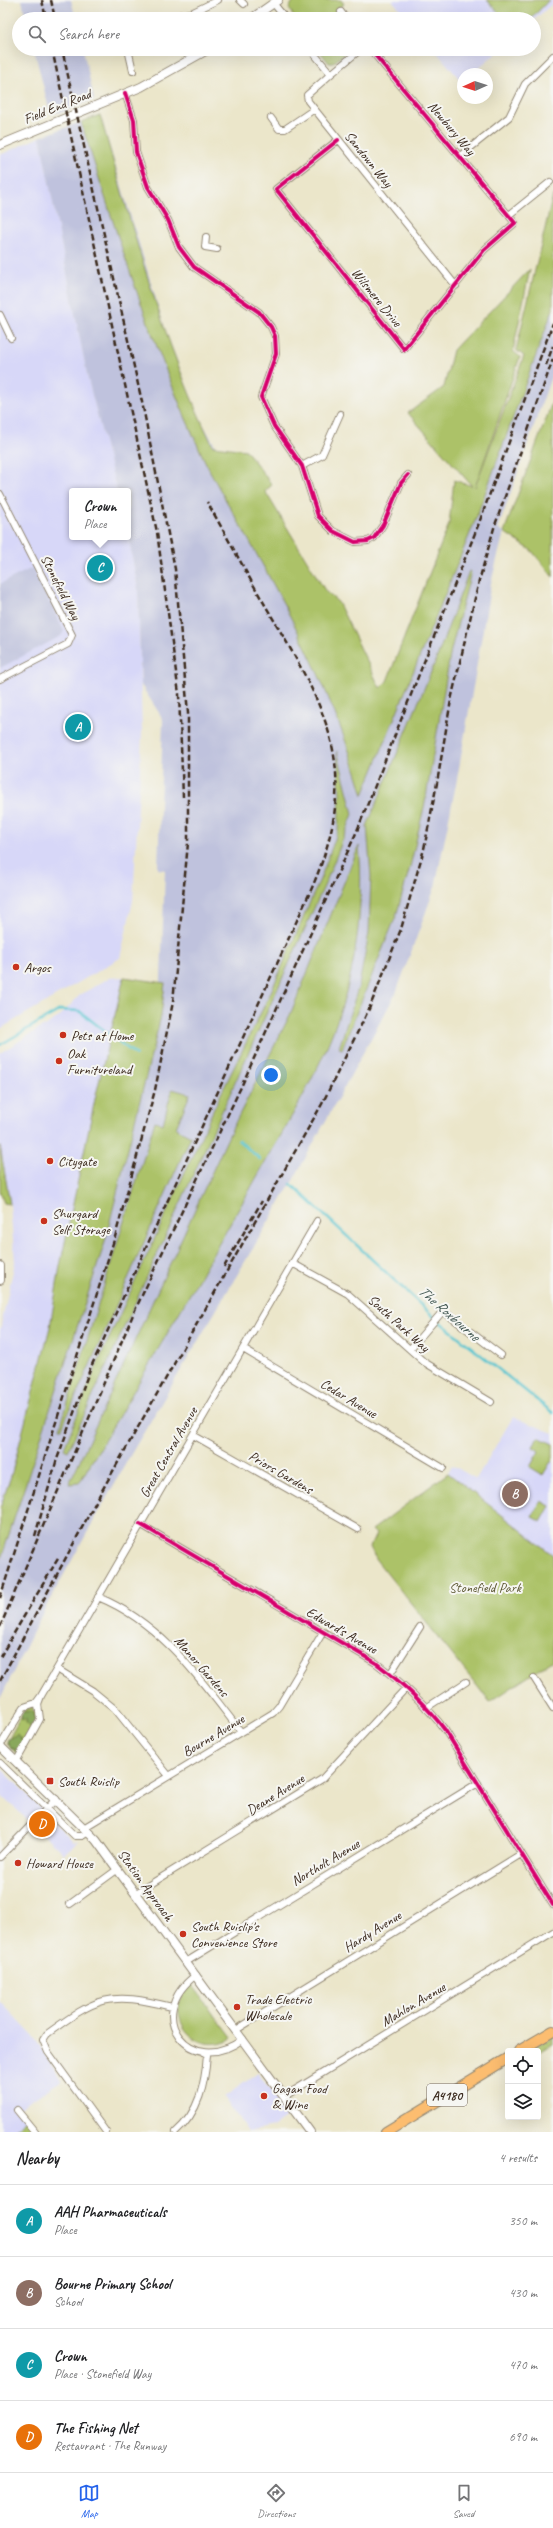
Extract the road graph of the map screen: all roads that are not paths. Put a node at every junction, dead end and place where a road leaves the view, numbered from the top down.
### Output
1 (218, 0) edge
2 (276, 2) edge
3 (199, 12) edge
4 (261, 12) edge
5 (282, 12) edge
6 (130, 56) edge
7 (196, 56) edge
8 (316, 56) edge
9 (352, 56) edge
10 (376, 56) edge
11 (553, 56) edge
12 (133, 72) dead end
13 (330, 74) junction
14 (125, 93) junction
15 (314, 110) junction
16 (271, 118) dead end
17 (338, 140) junction
18 (0, 145) edge
19 (460, 156) junction
20 (550, 182) dead end
21 (509, 215) junction
22 (515, 223) joint
23 (206, 237) dead end
24 (217, 249) dead end
25 (456, 286) junction
26 (0, 316) edge
27 (11, 338) dead end
28 (340, 414) dead end
29 (302, 466) junction
30 (408, 475) dead end
31 (0, 494) edge
32 (0, 679) edge
33 (317, 1221) dead end
34 (292, 1263) junction
35 (0, 1266) edge
36 (0, 1280) edge
37 (243, 1349) junction
38 (410, 1349) junction
39 (501, 1355) dead end
40 (491, 1402) dead end
41 (192, 1435) junction
42 (443, 1468) dead end
43 (140, 1524) junction
44 (358, 1529) dead end
45 (98, 1597) junction
46 (420, 1627) dead end
47 (324, 1632) junction
48 (57, 1669) junction
49 (390, 1674) junction
50 (534, 1678) dead end
51 (466, 1682) dead end
52 (405, 1689) junction
53 (41, 1696) junction
54 (426, 1708) junction
55 (553, 1708) edge
56 (241, 1732) junction
57 (2, 1748) edge
58 (0, 1760) edge
59 (16, 1762) junction
60 (0, 1763) edge
61 (169, 1776) junction
62 (478, 1783) junction
63 (56, 1799) junction
64 (47, 1810) junction
65 (87, 1829) junction
66 (521, 1854) junction
67 (0, 1857) edge
68 (118, 1869) junction
69 (136, 1894) junction
70 (70, 1904) dead end
71 (553, 1905) edge
72 (553, 1932) edge
73 (186, 1962) junction
74 (196, 1976) junction
75 (172, 2007) junction
76 (236, 2030) junction
77 (553, 2031) edge
78 (243, 2039) junction
79 (524, 2048) edge
80 (204, 2052) junction
81 (505, 2060) edge
82 (285, 2096) junction
83 (17, 2110) dead end
84 (35, 2132) edge
85 (106, 2132) edge
86 (176, 2132) edge
87 (310, 2132) edge
88 (386, 2132) edge

1 - 3 street
2 - 4 street
2 - 5 street
6 - 12 street
7 - 14 street, Field End Road
8 - 13 street
9 - 13 street
10 - 19 street, Newbury Way
11 - 19 street
13 - 15 street, Sandown Way
14 - 18 street, Field End Road
14 - 29 street
15 - 16 street
15 - 17 street, Sandown Way
17 - 25 street, Sandown Way
17 - 25 street, Wilsmere Drive
19 - 21 street, Newbury Way
20 - 21 street
21 - 22 street, Newbury Way
22 - 25 street, Wilsmere Drive
23 - 24 street
26 - 27 street
28 - 29 street
29 - 30 street
31 - 32 street, Stonefield Way
33 - 34 street, Great Central Avenue
34 - 37 street, Great Central Avenue
34 - 38 street, South Park Way
35 - 36 street
37 - 41 street, Great Central Avenue
37 - 42 street, Cedar Avenue
38 - 39 street
38 - 40 street, South Park Way
41 - 43 street, Great Central Avenue
41 - 44 street, Priors Gardens
43 - 45 street, Great Central Avenue
43 - 47 street, Edward's Avenue
45 - 48 street, Great Central Avenue
45 - 56 street, Manor Gardens
46 - 49 street
47 - 49 street, Edward's Avenue
47 - 56 street, Bourne Avenue
48 - 53 street, Great Central Avenue
48 - 61 street
49 - 52 street, Edward's Avenue
50 - 55 street
51 - 54 street
52 - 54 street, Edward's Avenue
52 - 69 street, Deane Avenue
53 - 57 street, Great Central Avenue
53 - 59 street, Great Central Avenue
54 - 62 street, Edward's Avenue
56 - 61 street, Bourne Avenue
57 - 58 street, Great Central Avenue
57 - 59 street, Station Approach
59 - 63 street, Station Approach
60 - 64 street
61 - 65 street, Bourne Avenue
62 - 66 street, Edward's Avenue
62 - 73 street, Northolt Avenue
63 - 64 street
63 - 65 street, Station Approach
64 - 65 street
64 - 67 street
65 - 68 street, Station Approach
66 - 71 street, Edward's Avenue
66 - 76 street, Hardy Avenue
68 - 69 street, Station Approach
68 - 70 street
69 - 73 street, Station Approach
72 - 82 street, Mahlon Avenue
73 - 74 street, Station Approach
74 - 75 street
74 - 76 street, Station Approach
75 - 80 street
75 - 85 street
76 - 78 street, Station Approach
77 - 79 main road
78 - 80 street
78 - 82 street, Station Approach
80 - 86 street
81 - 88 main road, A4180
82 - 87 street, Station Approach
83 - 84 street

